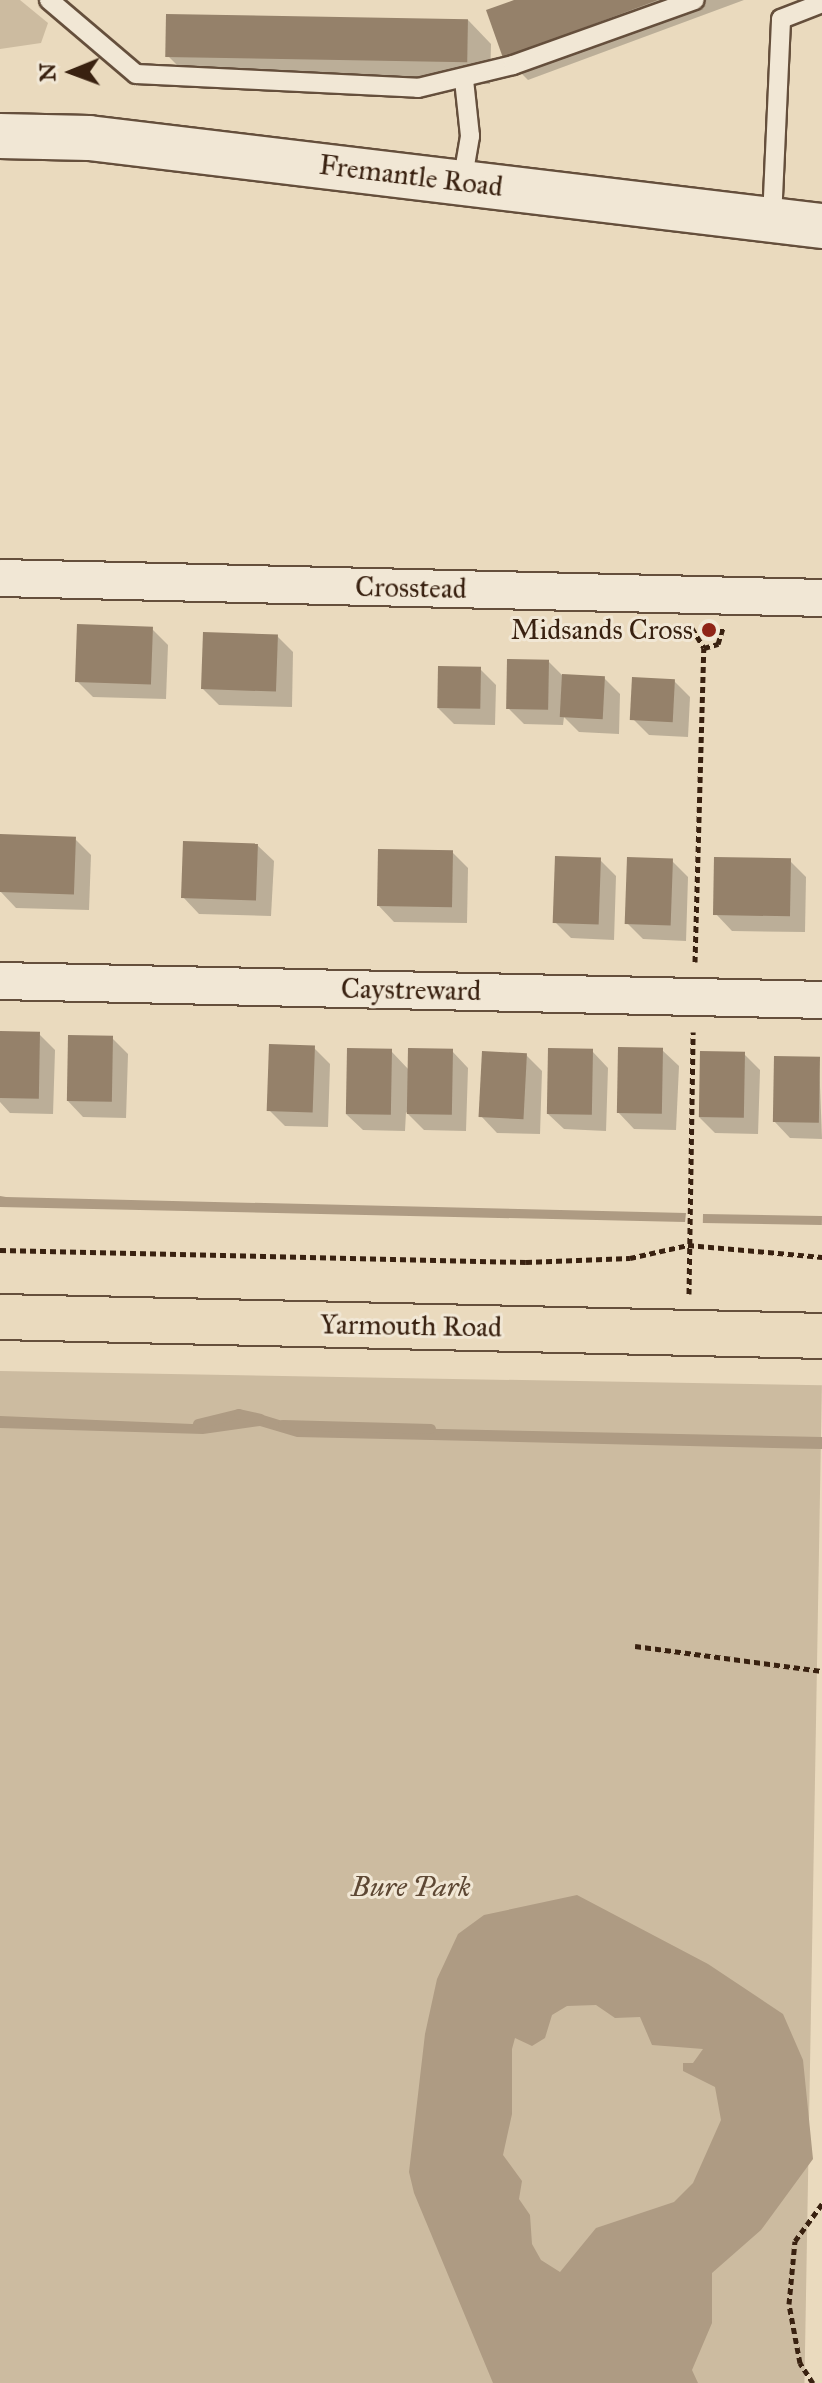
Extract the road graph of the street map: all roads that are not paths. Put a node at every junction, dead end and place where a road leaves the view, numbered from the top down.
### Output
1 (49, 0) edge
2 (695, 0) edge
3 (822, 3) edge
4 (789, 4) edge
5 (464, 80) junction
6 (0, 136) edge
7 (462, 183) junction
8 (772, 220) junction
9 (822, 226) edge
10 (0, 578) edge
11 (822, 598) edge
12 (0, 981) edge
13 (822, 1000) edge
14 (0, 1317) edge
15 (822, 1336) edge

1 - 5 lane
2 - 5 lane
3 - 4 lane
4 - 8 lane
5 - 7 lane
6 - 7 street, Fremantle Road
7 - 8 street, Fremantle Road
8 - 9 street, Fremantle Road
10 - 11 street, Crosstead
12 - 13 street, Caystreward
14 - 15 main road, Yarmouth Road

